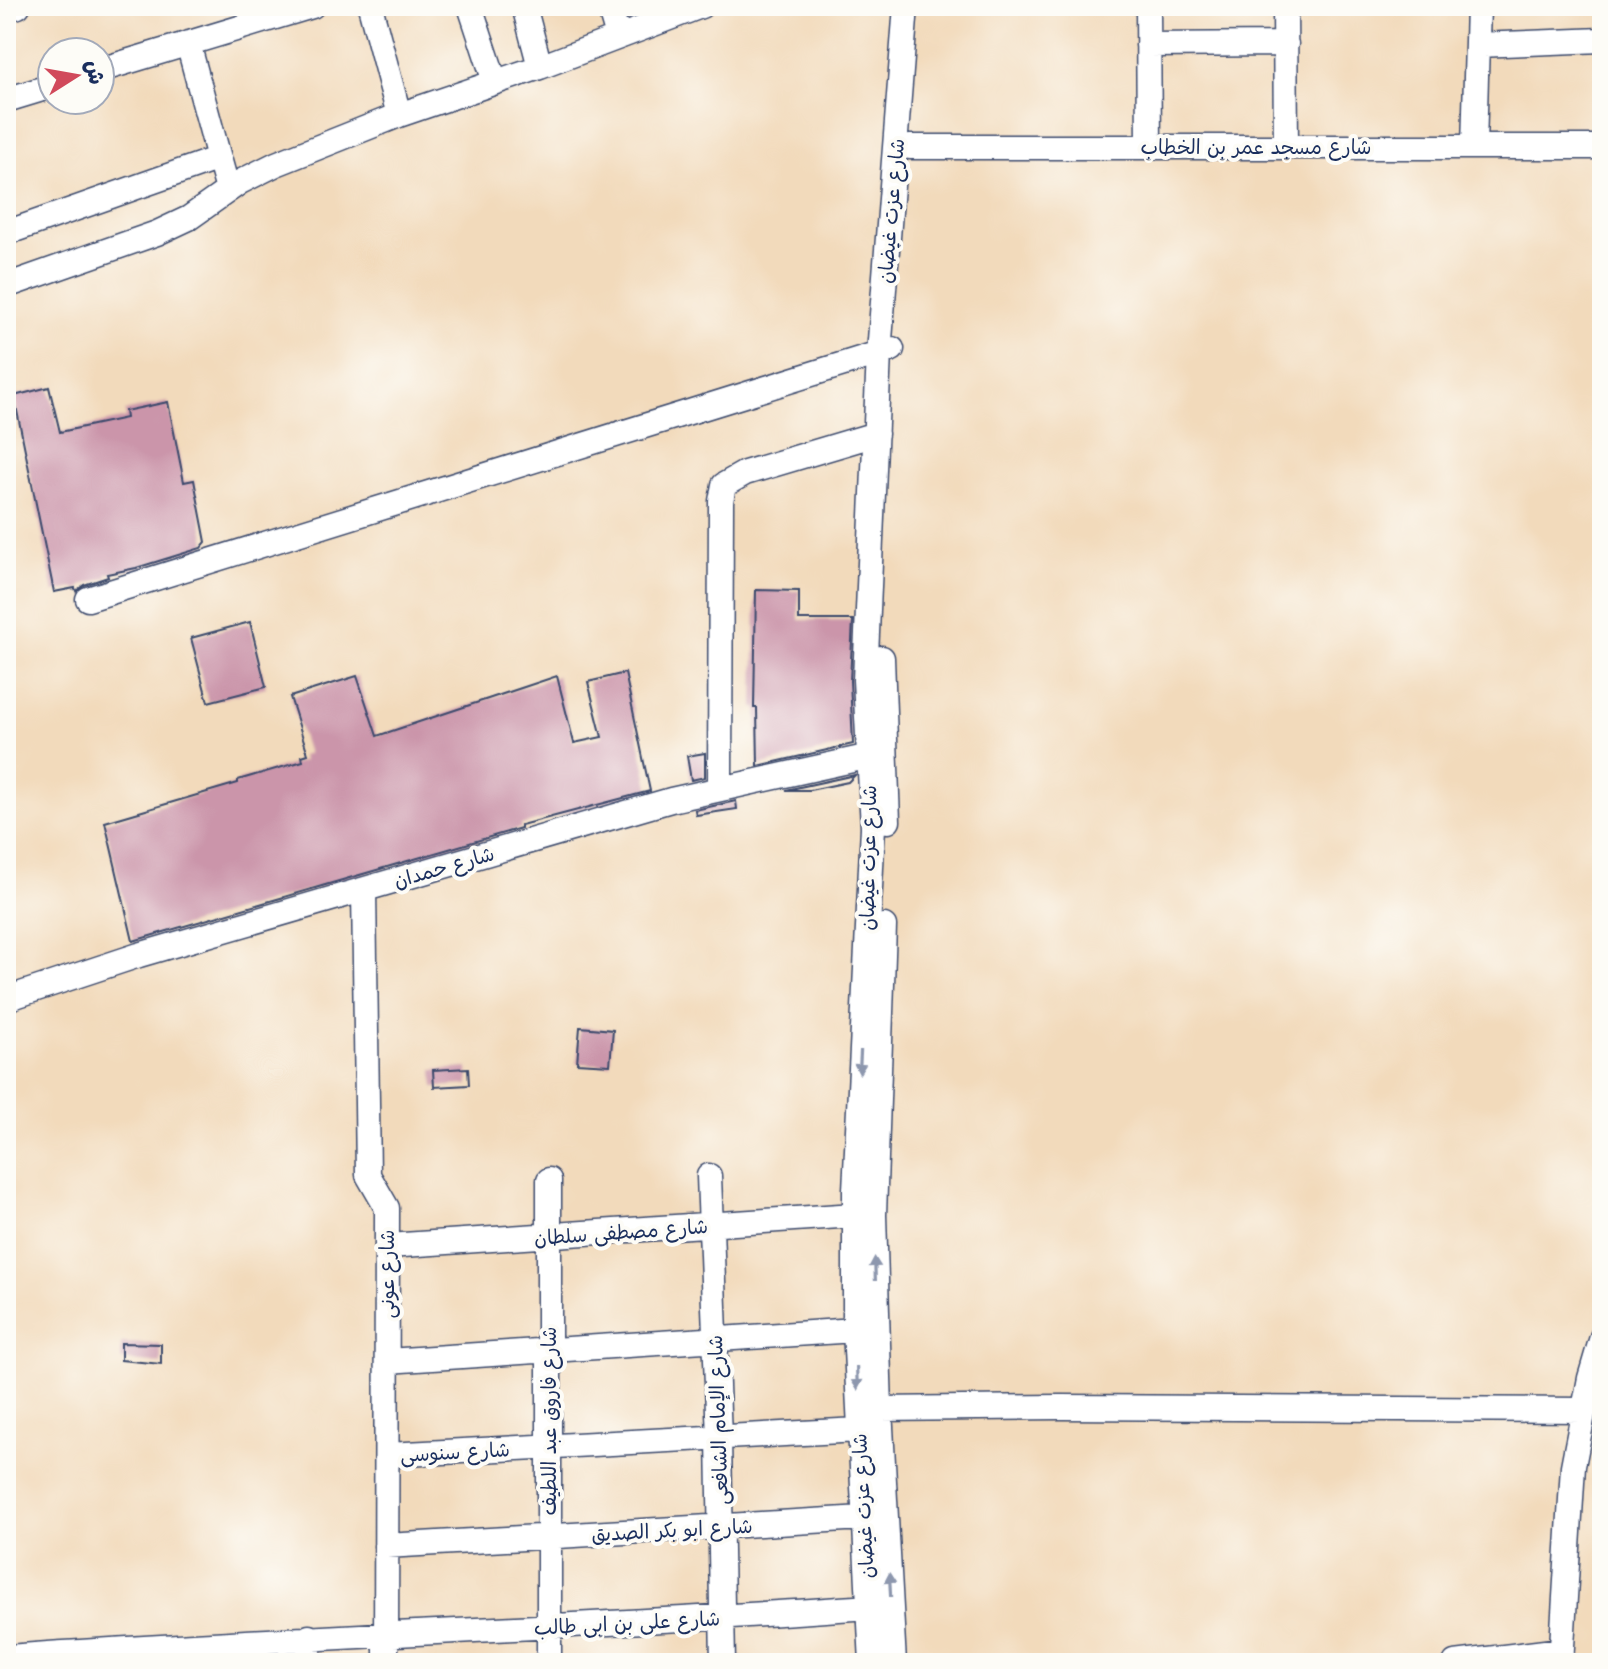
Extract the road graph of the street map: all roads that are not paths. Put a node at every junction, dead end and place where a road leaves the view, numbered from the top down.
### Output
1 (18, 6) edge
2 (312, 6) edge
3 (370, 6) edge
4 (470, 6) edge
5 (524, 6) edge
6 (609, 6) edge
7 (701, 6) edge
8 (906, 6) edge
9 (920, 6) edge
10 (1148, 6) edge
11 (1285, 6) edge
12 (1478, 6) edge
13 (6, 10) edge
14 (650, 15) edge
15 (618, 37) junction
16 (1602, 40) edge
17 (188, 43) junction
18 (1286, 44) junction
19 (1148, 45) junction
20 (1477, 45) junction
21 (116, 65) edge
22 (540, 67) junction
23 (495, 82) junction
24 (36, 91) edge
25 (6, 100) edge
26 (399, 115) junction
27 (910, 147) junction
28 (1149, 147) junction
29 (1286, 147) junction
30 (1474, 147) junction
31 (1602, 147) edge
32 (219, 158) junction
33 (228, 190) junction
34 (6, 233) edge
35 (6, 286) edge
36 (887, 350) junction
37 (876, 434) junction
38 (88, 599) dead end
39 (878, 754) junction
40 (720, 789) junction
41 (364, 890) junction
42 (6, 999) edge
43 (709, 1176) dead end
44 (549, 1180) dead end
45 (855, 1215) junction
46 (711, 1226) junction
47 (549, 1238) junction
48 (388, 1246) junction
49 (855, 1330) junction
50 (1602, 1337) edge
51 (716, 1340) junction
52 (548, 1350) junction
53 (387, 1361) junction
54 (880, 1409) junction
55 (1583, 1410) junction
56 (859, 1430) junction
57 (719, 1438) junction
58 (548, 1447) junction
59 (387, 1455) junction
60 (863, 1518) junction
61 (721, 1528) junction
62 (549, 1538) junction
63 (386, 1546) junction
64 (868, 1607) junction
65 (723, 1618) junction
66 (549, 1627) junction
67 (386, 1633) junction
68 (309, 1637) junction
69 (174, 1654) edge
70 (1561, 1656) edge
71 (6, 1657) edge
72 (49, 1658) edge
73 (309, 1663) edge
74 (386, 1663) edge
75 (549, 1663) edge
76 (723, 1663) edge
77 (872, 1663) edge
78 (894, 1663) edge
79 (1455, 1663) edge

1 - 13 street
2 - 17 street
3 - 26 street
4 - 23 street
5 - 22 street
6 - 15 street
7 - 14 street
8 - 36 street, شارع عزت غيضان
9 - 27 street, شارع عزت غيضان
10 - 19 street
11 - 18 street
12 - 20 street
14 - 15 street
15 - 22 street
16 - 20 street
17 - 21 street
17 - 32 street
18 - 19 street
18 - 29 street
19 - 28 street
20 - 30 street
22 - 23 street
23 - 26 street
24 - 25 street
26 - 33 street
27 - 28 street, شارع مسجد عمر بن الخطاب
27 - 36 street, شارع عزت غيضان
28 - 29 street, شارع مسجد عمر بن الخطاب
29 - 30 street, شارع مسجد عمر بن الخطاب
30 - 31 street, شارع مسجد عمر بن الخطاب
32 - 33 street
32 - 34 street
33 - 35 street
36 - 37 street, شارع عزت غيضان
36 - 38 street
36 - 39 street, شارع عزت غيضان
37 - 39 street, شارع عزت غيضان
37 - 40 street
39 - 40 street, شارع حمدان
39 -> 45 street, شارع عزت غيضان
54 -> 39 street, شارع عزت غيضان
40 - 41 street, شارع حمدان
41 - 42 street, شارع حمدان
41 - 48 street, شارع عونى
43 - 46 street, شارع الإمام الشافعى
44 - 47 street, شارع فاروق عبد اللطيف
45 - 46 street, شارع مصطفى سلطان
45 - 49 street, شارع عزت غيضان
46 - 47 street, شارع مصطفى سلطان
46 - 51 street, شارع الإمام الشافعى
47 - 48 street, شارع مصطفى سلطان
47 - 52 street, شارع فاروق عبد اللطيف
48 - 53 street, شارع عونى
49 - 51 street
49 -> 56 street, شارع عزت غيضان
50 - 55 street
51 - 52 street
51 - 57 street, شارع الإمام الشافعى
52 - 53 street
52 - 58 street, شارع فاروق عبد اللطيف
53 - 59 street, شارع عونى
54 - 55 street
78 -> 54 street, شارع عزت غيضان
55 - 70 street
56 - 57 street, شارع سنوسى
56 - 60 street, شارع عزت غيضان
57 - 58 street, شارع سنوسى
57 - 61 street, شارع الإمام الشافعى
58 - 59 street, شارع سنوسى
58 - 62 street, شارع فاروق عبد اللطيف
59 - 63 street, شارع عونى
60 - 61 street, شارع ابو بكر الصديق
60 - 64 street, شارع عزت غيضان
61 - 62 street, شارع ابو بكر الصديق
61 - 65 street, شارع الإمام الشافعى
62 - 63 street, شارع ابو بكر الصديق
62 - 66 street, شارع فاروق عبد اللطيف
63 - 67 street, شارع عونى
64 - 65 street, شارع على بن ابى طالب
64 - 77 street, شارع عزت غيضان
65 - 66 street, شارع على بن ابى طالب
65 - 76 street, شارع الإمام الشافعى
66 - 67 street, شارع على بن ابى طالب
66 - 75 street, شارع فاروق عبد اللطيف
67 - 68 street, شارع على بن ابى طالب
67 - 74 street, شارع عونى
68 - 69 street, شارع على بن ابى طالب
68 - 73 street
69 - 72 street, شارع على بن ابى طالب
70 - 79 street
71 - 72 street, شارع على بن ابى طالب

